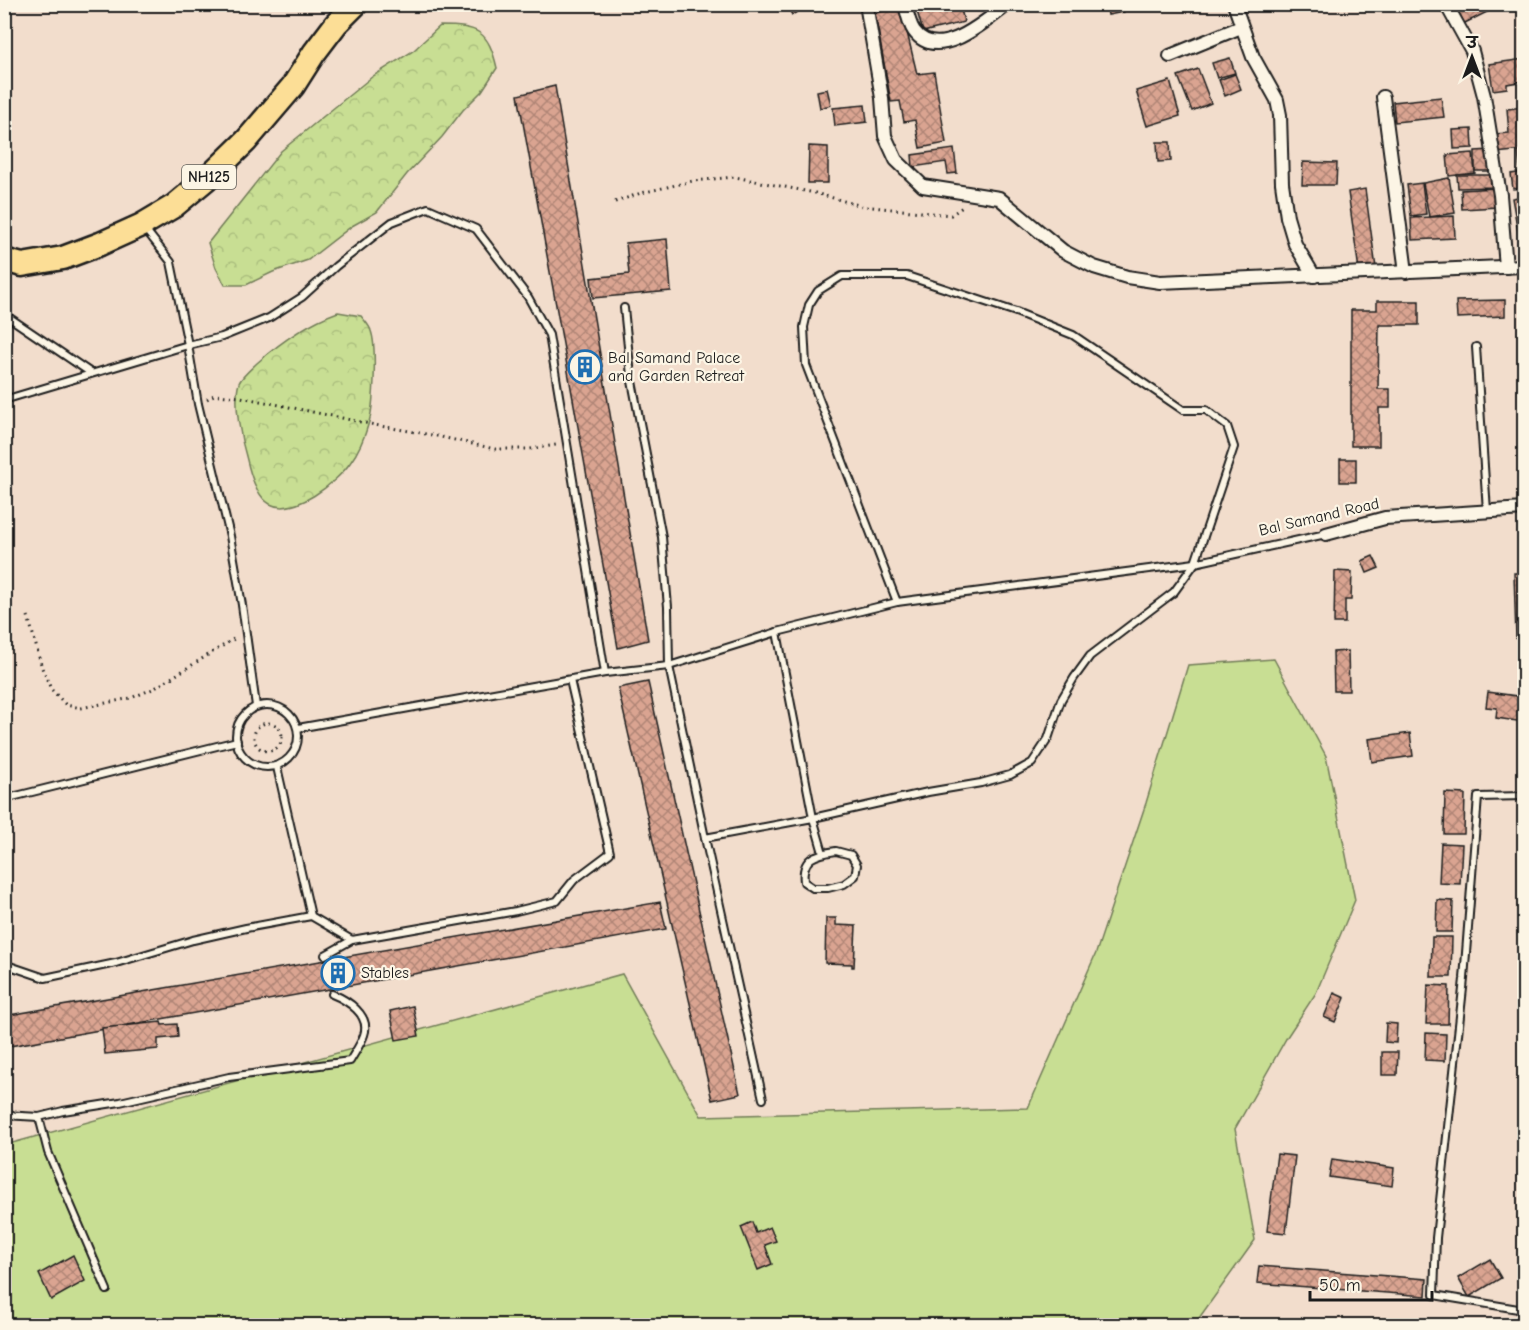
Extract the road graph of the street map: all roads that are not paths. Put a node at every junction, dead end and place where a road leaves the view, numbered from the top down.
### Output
1 (356, 4) edge
2 (866, 4) edge
3 (905, 4) edge
4 (1008, 4) edge
5 (1234, 4) edge
6 (1446, 4) edge
7 (1241, 27) junction
8 (1170, 56) dead end
9 (1383, 97) dead end
10 (142, 225) junction
11 (4, 260) edge
12 (1524, 266) edge
13 (1506, 267) junction
14 (1406, 272) junction
15 (1314, 276) junction
16 (624, 308) dead end
17 (4, 314) edge
18 (188, 345) junction
19 (1476, 346) dead end
20 (91, 373) junction
21 (4, 400) edge
22 (1524, 509) edge
23 (1487, 512) junction
24 (1326, 534) joint
25 (1195, 563) junction
26 (897, 602) junction
27 (777, 632) junction
28 (669, 666) junction
29 (605, 673) junction
30 (570, 680) junction
31 (256, 706) junction
32 (298, 728) junction
33 (237, 741) junction
34 (277, 767) junction
35 (1524, 796) edge
36 (4, 799) edge
37 (813, 818) junction
38 (705, 838) junction
39 (823, 853) junction
40 (310, 916) junction
41 (352, 940) junction
42 (325, 954) dead end
43 (4, 964) edge
44 (332, 994) dead end
45 (763, 1099) dead end
46 (4, 1115) edge
47 (39, 1117) junction
48 (107, 1290) dead end
49 (1524, 1310) edge

1 - 10 highway, NH125
2 - 15 street
3 - 4 street
5 - 7 street
6 - 13 street
7 - 8 street
7 - 15 street
9 - 14 street
10 - 11 highway, NH125
10 - 18 lane
12 - 13 street
13 - 14 street
14 - 15 street
16 - 28 lane
17 - 20 lane
18 - 20 lane
18 - 29 lane
18 - 31 lane
19 - 23 lane
20 - 21 lane
22 - 23 street, Bal Samand Road
23 - 24 street, Bal Samand Road
24 - 25 lane, Bal Samand Road
25 - 26 lane, Bal Samand Road
25 - 26 lane
25 - 37 lane
26 - 27 lane, Bal Samand Road
27 - 28 lane, Bal Samand Road
27 - 37 lane
28 - 29 lane, Bal Samand Road
28 - 38 lane
29 - 30 lane, Bal Samand Road
30 - 32 lane, Bal Samand Road
30 - 41 lane
31 - 32 lane
31 - 33 lane
32 - 34 lane
33 - 34 lane
33 - 36 lane
34 - 40 lane
35 - 49 lane
37 - 38 lane
37 - 39 lane
38 - 45 lane
39 - 39 lane
40 - 41 lane
40 - 43 lane
41 - 42 lane
44 - 47 lane
46 - 47 lane
47 - 48 lane

